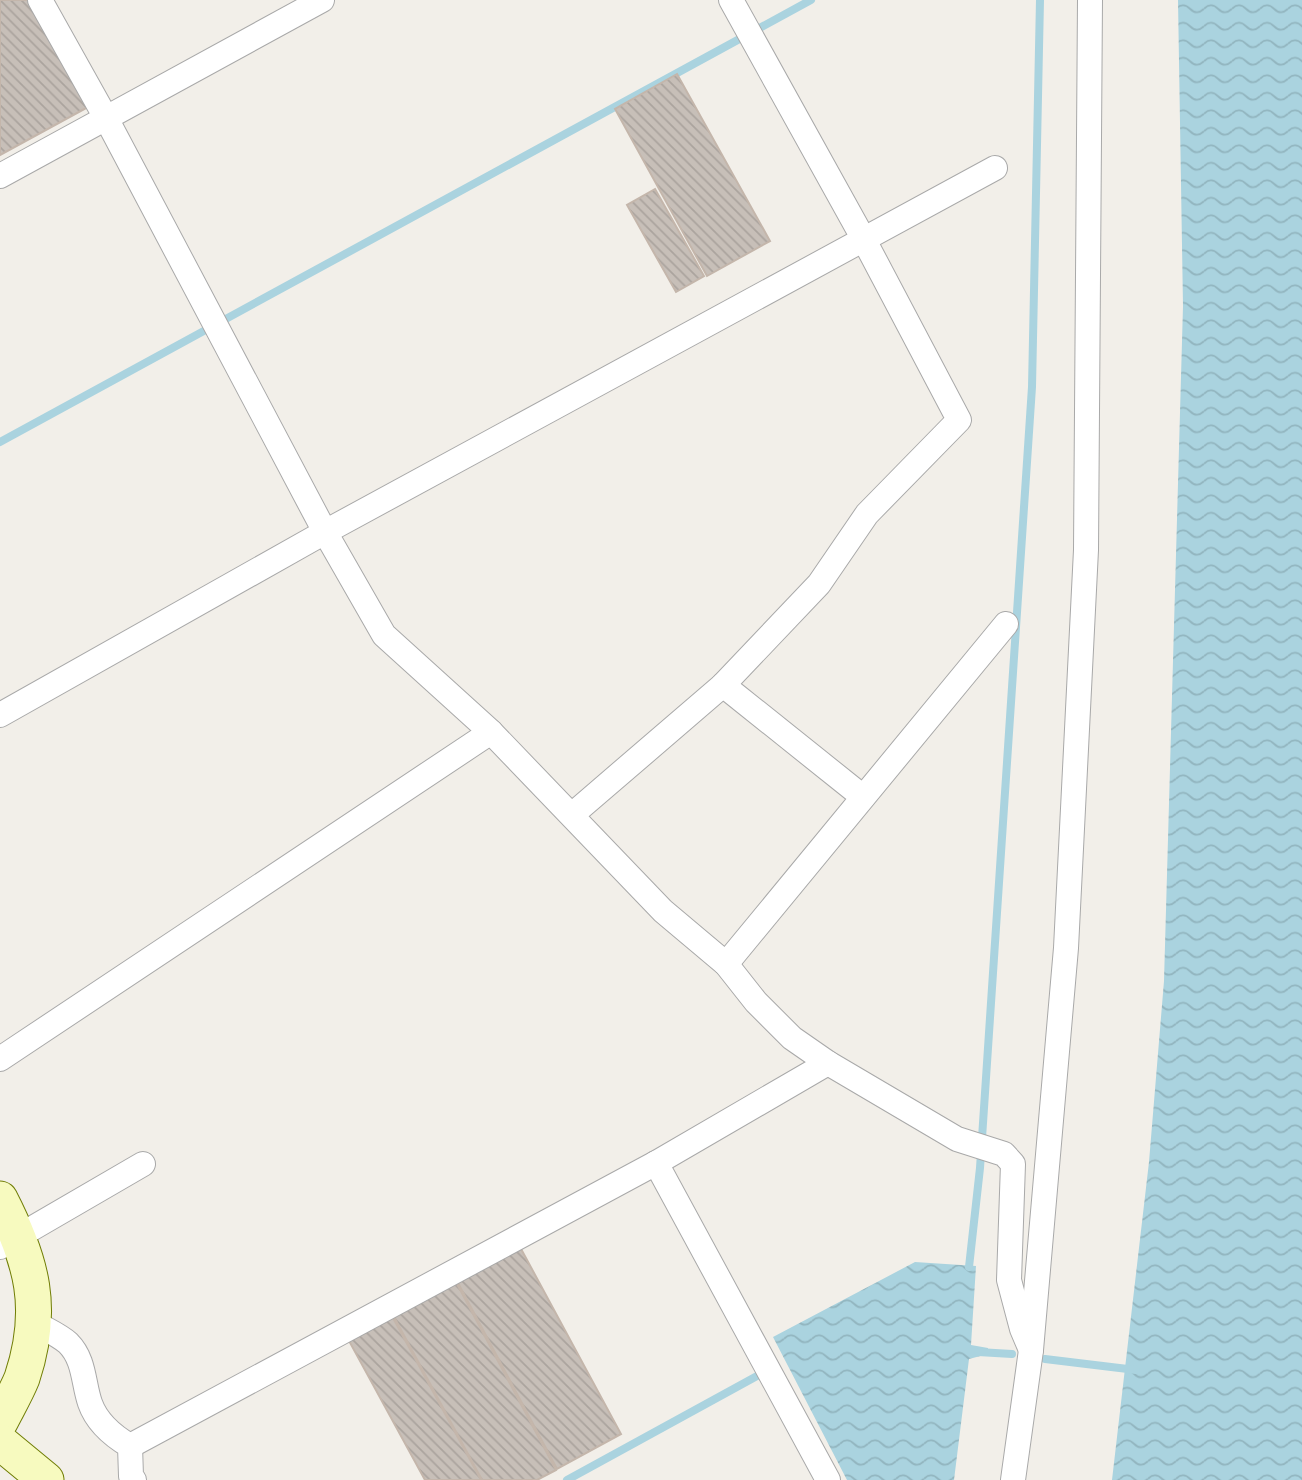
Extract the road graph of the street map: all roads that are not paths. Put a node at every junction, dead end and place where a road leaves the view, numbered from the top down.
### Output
1 (40, 0) edge
2 (322, 0) edge
3 (731, 0) edge
4 (1090, 0) edge
5 (106, 118) junction
6 (995, 167) dead end
7 (0, 176) edge
8 (863, 238) junction
9 (325, 532) junction
10 (1006, 624) dead end
11 (723, 685) junction
12 (0, 715) edge
13 (491, 732) junction
14 (863, 797) junction
15 (572, 814) junction
16 (726, 964) junction
17 (0, 1059) edge
18 (828, 1063) junction
19 (656, 1163) junction
20 (143, 1164) dead end
21 (0, 1199) edge
22 (10, 1242) edge
23 (35, 1323) junction
24 (1031, 1350) junction
25 (0, 1422) edge
26 (0, 1442) edge
27 (130, 1446) junction
28 (46, 1480) edge
29 (134, 1480) edge
30 (828, 1480) edge
31 (1013, 1480) edge

1 - 5 street
2 - 5 street
3 - 8 street
4 - 24 street
5 - 7 street
5 - 9 street
6 - 8 street
8 - 9 street
8 - 11 street
9 - 12 street
9 - 13 street
10 - 14 street
11 - 14 street
11 - 15 street
13 - 15 street
13 - 17 street
14 - 16 street
15 - 16 street
16 - 18 street
18 - 19 street
18 - 24 street
19 - 27 street
19 - 30 street
20 - 22 street
21 - 22 main road
22 - 23 main road
23 - 25 main road
23 - 27 street
24 - 31 street
26 - 28 main road
27 - 29 street

